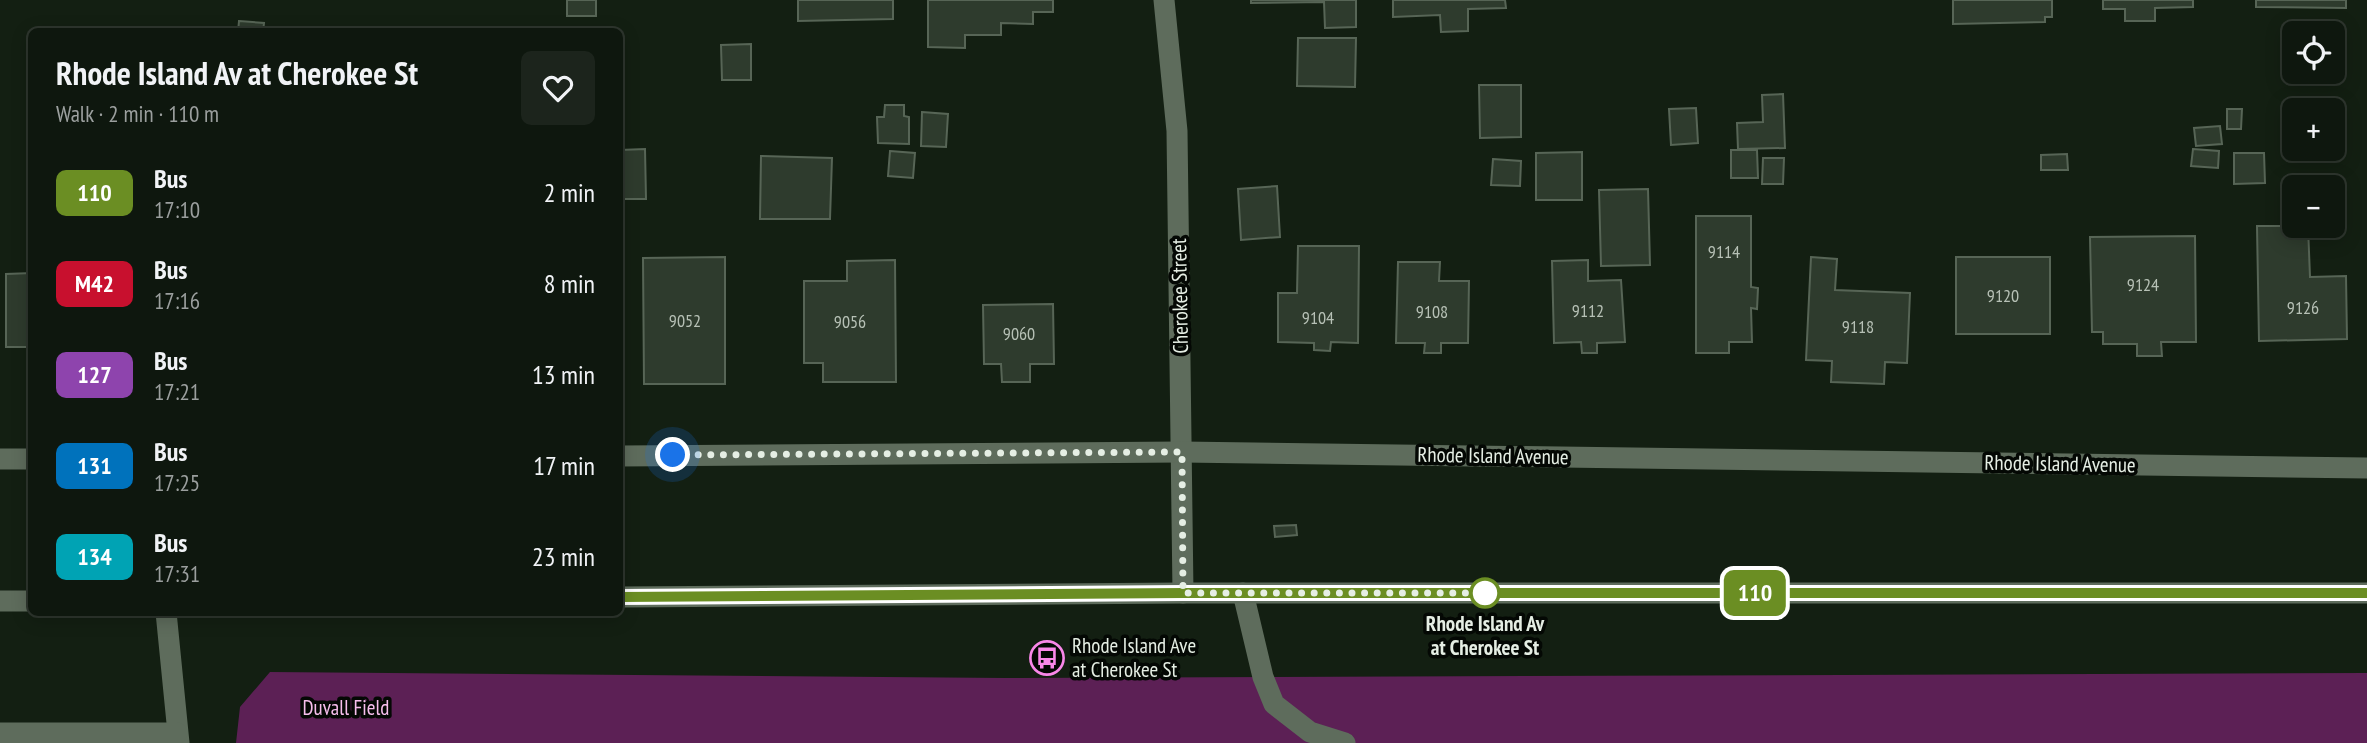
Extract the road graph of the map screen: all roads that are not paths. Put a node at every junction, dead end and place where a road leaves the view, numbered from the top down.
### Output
1 (1164, 0) edge
2 (1182, 452) junction
3 (623, 456) edge
4 (0, 459) edge
5 (28, 459) edge
6 (2367, 468) edge
7 (1183, 593) junction
8 (1243, 593) junction
9 (2367, 593) edge
10 (623, 597) edge
11 (0, 601) edge
12 (28, 601) edge
13 (166, 616) edge
14 (0, 733) edge
15 (178, 738) edge
16 (1345, 743) edge

1 - 2 street, Cherokee Street
2 - 3 street, Rhode Island Avenue
2 - 6 street, Rhode Island Avenue
2 - 7 street, Cherokee Street
4 - 5 street
7 - 8 street
7 - 10 street
8 - 9 street
8 - 16 street
11 - 12 street
13 - 15 street
14 - 15 street

